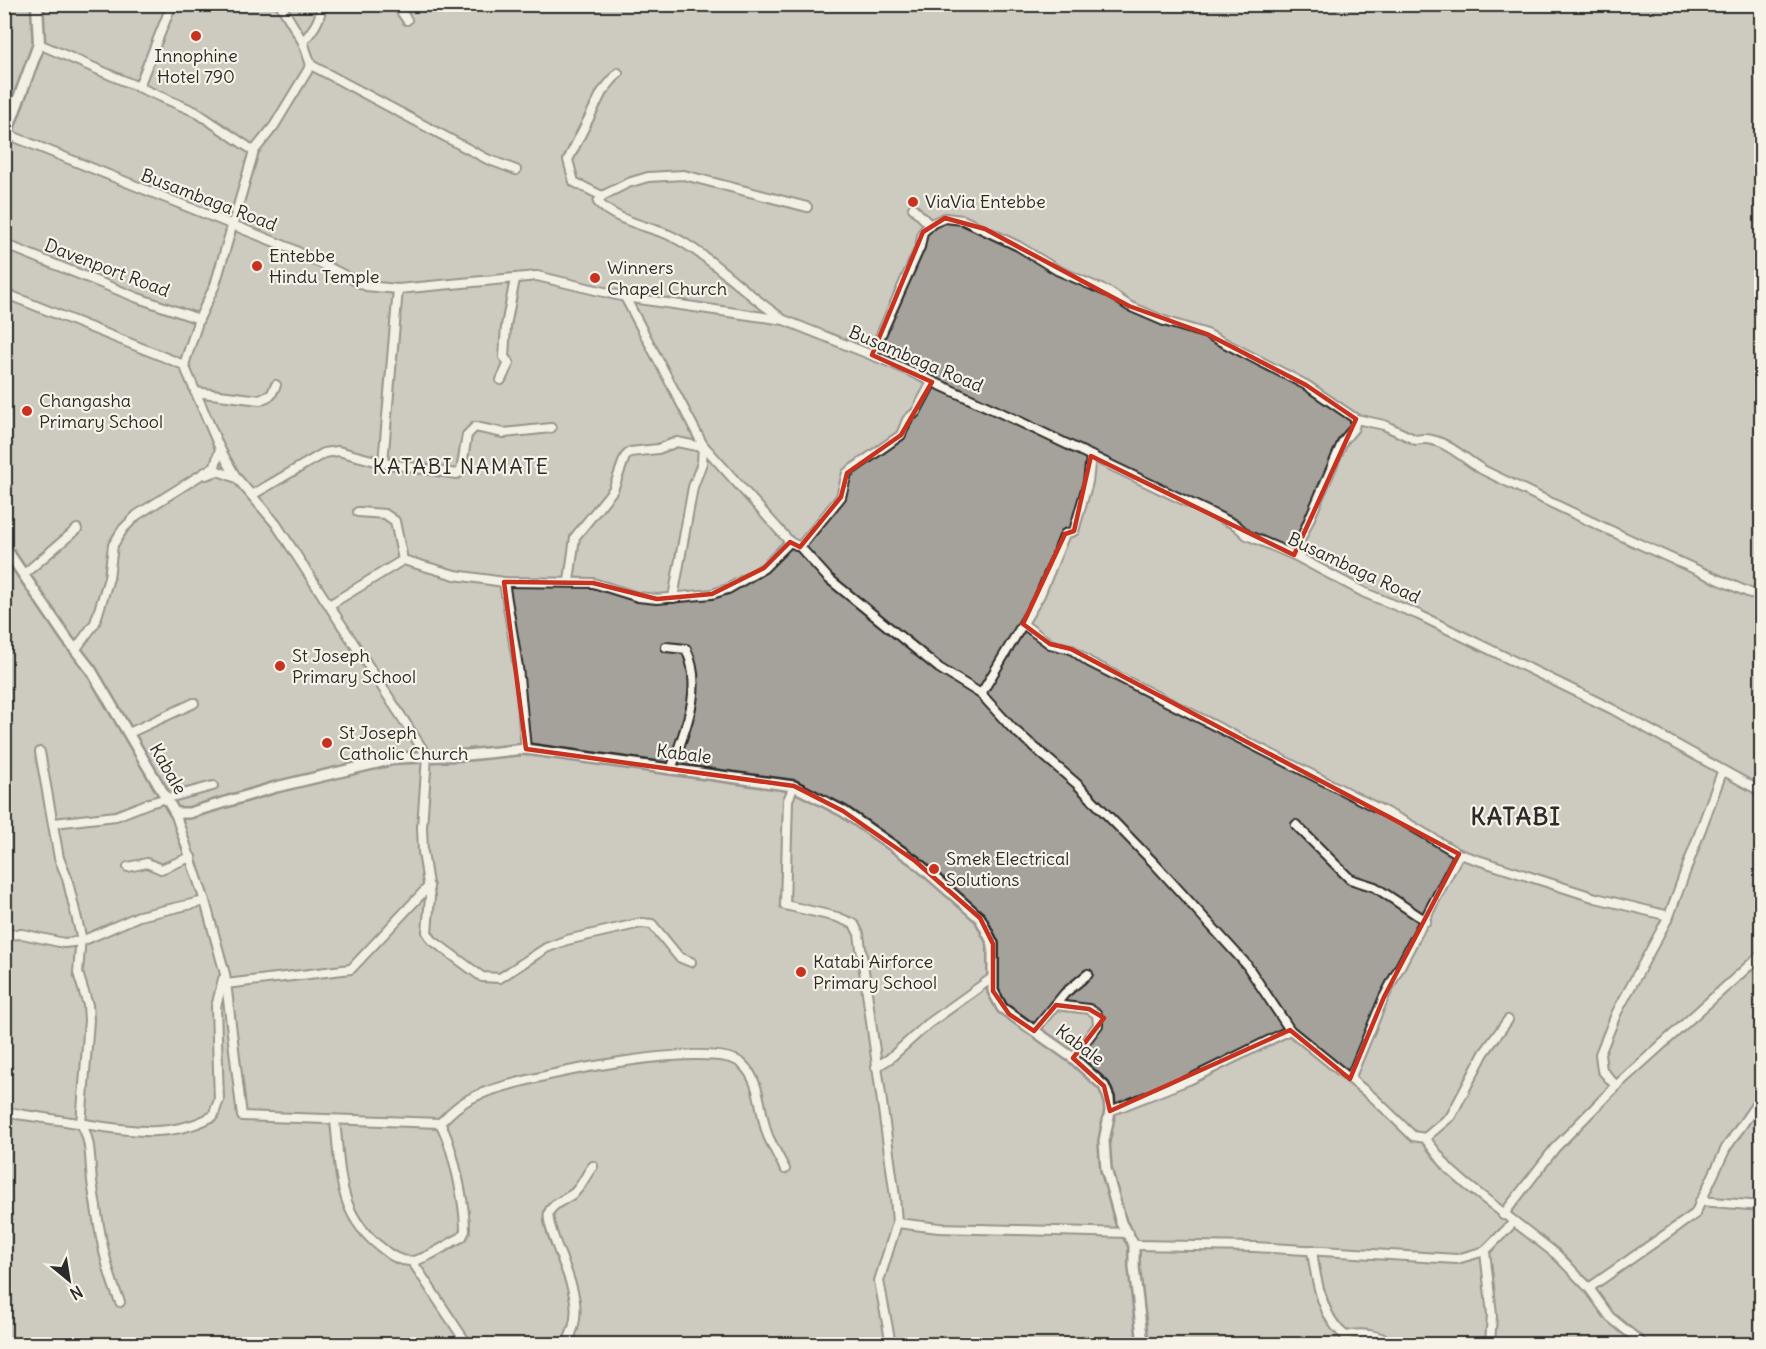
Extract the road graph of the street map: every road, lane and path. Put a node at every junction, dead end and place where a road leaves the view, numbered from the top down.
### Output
1 (37, 4) edge
2 (172, 4) edge
3 (280, 4) edge
4 (321, 4) edge
5 (396, 4) edge
6 (406, 20) dead end
7 (303, 42) junction
8 (39, 44) junction
9 (311, 65) junction
10 (618, 73) dead end
11 (139, 86) junction
12 (6, 137) edge
13 (254, 151) junction
14 (516, 170) dead end
15 (602, 196) junction
16 (807, 207) dead end
17 (913, 208) dead end
18 (234, 225) junction
19 (930, 225) junction
20 (4, 244) edge
21 (514, 279) junction
22 (398, 289) junction
23 (4, 293) edge
24 (625, 297) junction
25 (199, 319) junction
26 (784, 320) junction
27 (872, 355) junction
28 (184, 365) junction
29 (501, 380) dead end
30 (932, 382) junction
31 (276, 385) dead end
32 (195, 392) junction
33 (1356, 419) junction
34 (551, 428) dead end
35 (702, 446) junction
36 (220, 449) junction
37 (1091, 456) junction
38 (383, 463) junction
39 (198, 477) junction
40 (236, 477) junction
41 (252, 495) junction
42 (358, 512) dead end
43 (77, 529) dead end
44 (790, 542) junction
45 (4, 546) edge
46 (800, 547) junction
47 (1294, 555) junction
48 (403, 560) junction
49 (24, 574) junction
50 (504, 582) junction
51 (569, 582) junction
52 (673, 597) junction
53 (1761, 598) edge
54 (330, 604) junction
55 (1023, 624) junction
56 (666, 647) dead end
57 (75, 650) junction
58 (981, 694) junction
59 (194, 703) dead end
60 (129, 733) junction
61 (526, 749) junction
62 (39, 752) dead end
63 (427, 756) junction
64 (671, 770) junction
65 (1722, 772) junction
66 (213, 786) dead end
67 (794, 786) junction
68 (1761, 792) edge
69 (165, 800) junction
70 (175, 813) junction
71 (54, 823) junction
72 (1296, 825) dead end
73 (1459, 854) junction
74 (191, 857) junction
75 (128, 867) dead end
76 (429, 886) junction
77 (205, 901) junction
78 (1669, 916) junction
79 (1426, 921) junction
80 (4, 935) edge
81 (82, 940) junction
82 (1761, 954) edge
83 (691, 962) dead end
84 (225, 974) junction
85 (1088, 974) dead end
86 (992, 978) junction
87 (226, 984) junction
88 (1056, 1005) junction
89 (1508, 1020) dead end
90 (1290, 1030) junction
91 (1034, 1031) junction
92 (1072, 1058) junction
93 (876, 1066) junction
94 (1350, 1078) junction
95 (1617, 1086) junction
96 (1761, 1096) edge
97 (1110, 1111) junction
98 (4, 1112) edge
99 (335, 1121) junction
100 (440, 1123) junction
101 (81, 1124) junction
102 (1425, 1138) junction
103 (593, 1166) dead end
104 (785, 1169) dead end
105 (1700, 1201) junction
106 (1761, 1206) edge
107 (1503, 1215) junction
108 (1514, 1222) junction
109 (897, 1223) junction
110 (1129, 1233) junction
111 (1134, 1245) junction
112 (1312, 1250) junction
113 (1485, 1251) junction
114 (412, 1261) junction
115 (1589, 1288) junction
116 (120, 1302) dead end
117 (1346, 1340) edge
118 (468, 1344) edge
119 (566, 1344) edge
120 (891, 1344) edge
121 (1143, 1344) edge
122 (1397, 1344) edge
123 (1490, 1344) edge
124 (1641, 1344) edge

1 - 8 main road
2 - 11 street
3 - 7 street
4 - 7 street
5 - 6 street
7 - 9 street
8 - 11 street
8 - 12 main road
9 - 13 street
9 - 14 street
10 - 15 street
11 - 13 street
12 - 18 street, Busambaga Road
13 - 18 street
15 - 16 street
15 - 26 street
17 - 19 street
18 - 22 street, Busambaga Road
18 - 25 street
19 - 27 street
19 - 33 street
20 - 25 street, Davenport Road
21 - 22 street, Busambaga Road
21 - 24 street, Busambaga Road
21 - 29 street
22 - 38 street
23 - 28 street
24 - 26 street, Busambaga Road
24 - 35 street
25 - 28 street
26 - 27 street, Busambaga Road
27 - 30 street, Busambaga Road
28 - 32 street
30 - 37 street, Busambaga Road
30 - 46 street
31 - 32 street
32 - 36 street
33 - 47 street
33 - 53 street
34 - 38 street
35 - 44 street
35 - 51 street
35 - 52 street
36 - 39 street
36 - 40 street
37 - 47 street, Busambaga Road
37 - 55 street
38 - 41 street
39 - 40 street
39 - 57 street
40 - 41 street
41 - 54 street
42 - 48 street
43 - 49 street
44 - 46 street
44 - 52 street
45 - 49 street, Kabale
46 - 58 street
47 - 65 street, Busambaga Road
48 - 50 street
48 - 54 street
49 - 57 street, Kabale
50 - 51 street
50 - 61 street
51 - 52 street
54 - 63 street
55 - 58 street
55 - 73 street
56 - 64 street
57 - 60 street, Kabale
58 - 90 street
59 - 60 street
60 - 69 street, Kabale
61 - 63 street, Kabale
61 - 64 street, Kabale
62 - 71 street
63 - 70 street, Kabale
63 - 76 street
64 - 67 street, Kabale
65 - 68 street, Busambaga Road
65 - 78 street
66 - 69 street
67 - 86 street, Kabale
67 - 93 street
69 - 70 street, Kabale
69 - 71 street
70 - 74 street
71 - 81 street
72 - 79 street
73 - 78 street
73 - 79 street
74 - 75 street
74 - 77 street
76 - 83 street
76 - 87 street
77 - 81 street
77 - 84 street
78 - 95 street
79 - 94 street
80 - 81 street
81 - 101 street
82 - 95 street
84 - 87 street
84 - 101 street
85 - 88 street
86 - 91 street, Kabale
86 - 93 street
87 - 99 street
88 - 91 street
88 - 92 street
89 - 102 street
90 - 94 street
90 - 97 street
91 - 92 street, Kabale
92 - 97 street, Kabale
93 - 109 street
94 - 102 street
95 - 107 street
96 - 105 street
97 - 110 street, Kabale
98 - 101 street
99 - 100 street
99 - 114 street
100 - 104 street
100 - 114 street
101 - 116 street
102 - 107 street
103 - 119 street
105 - 106 street
105 - 115 street
107 - 108 street
108 - 113 street
108 - 115 street
109 - 110 street
109 - 120 street
110 - 111 street, Kabale
111 - 112 street
111 - 121 street, Kabale
112 - 113 street
112 - 117 street
113 - 123 street
114 - 118 street
115 - 124 street
117 - 122 street

